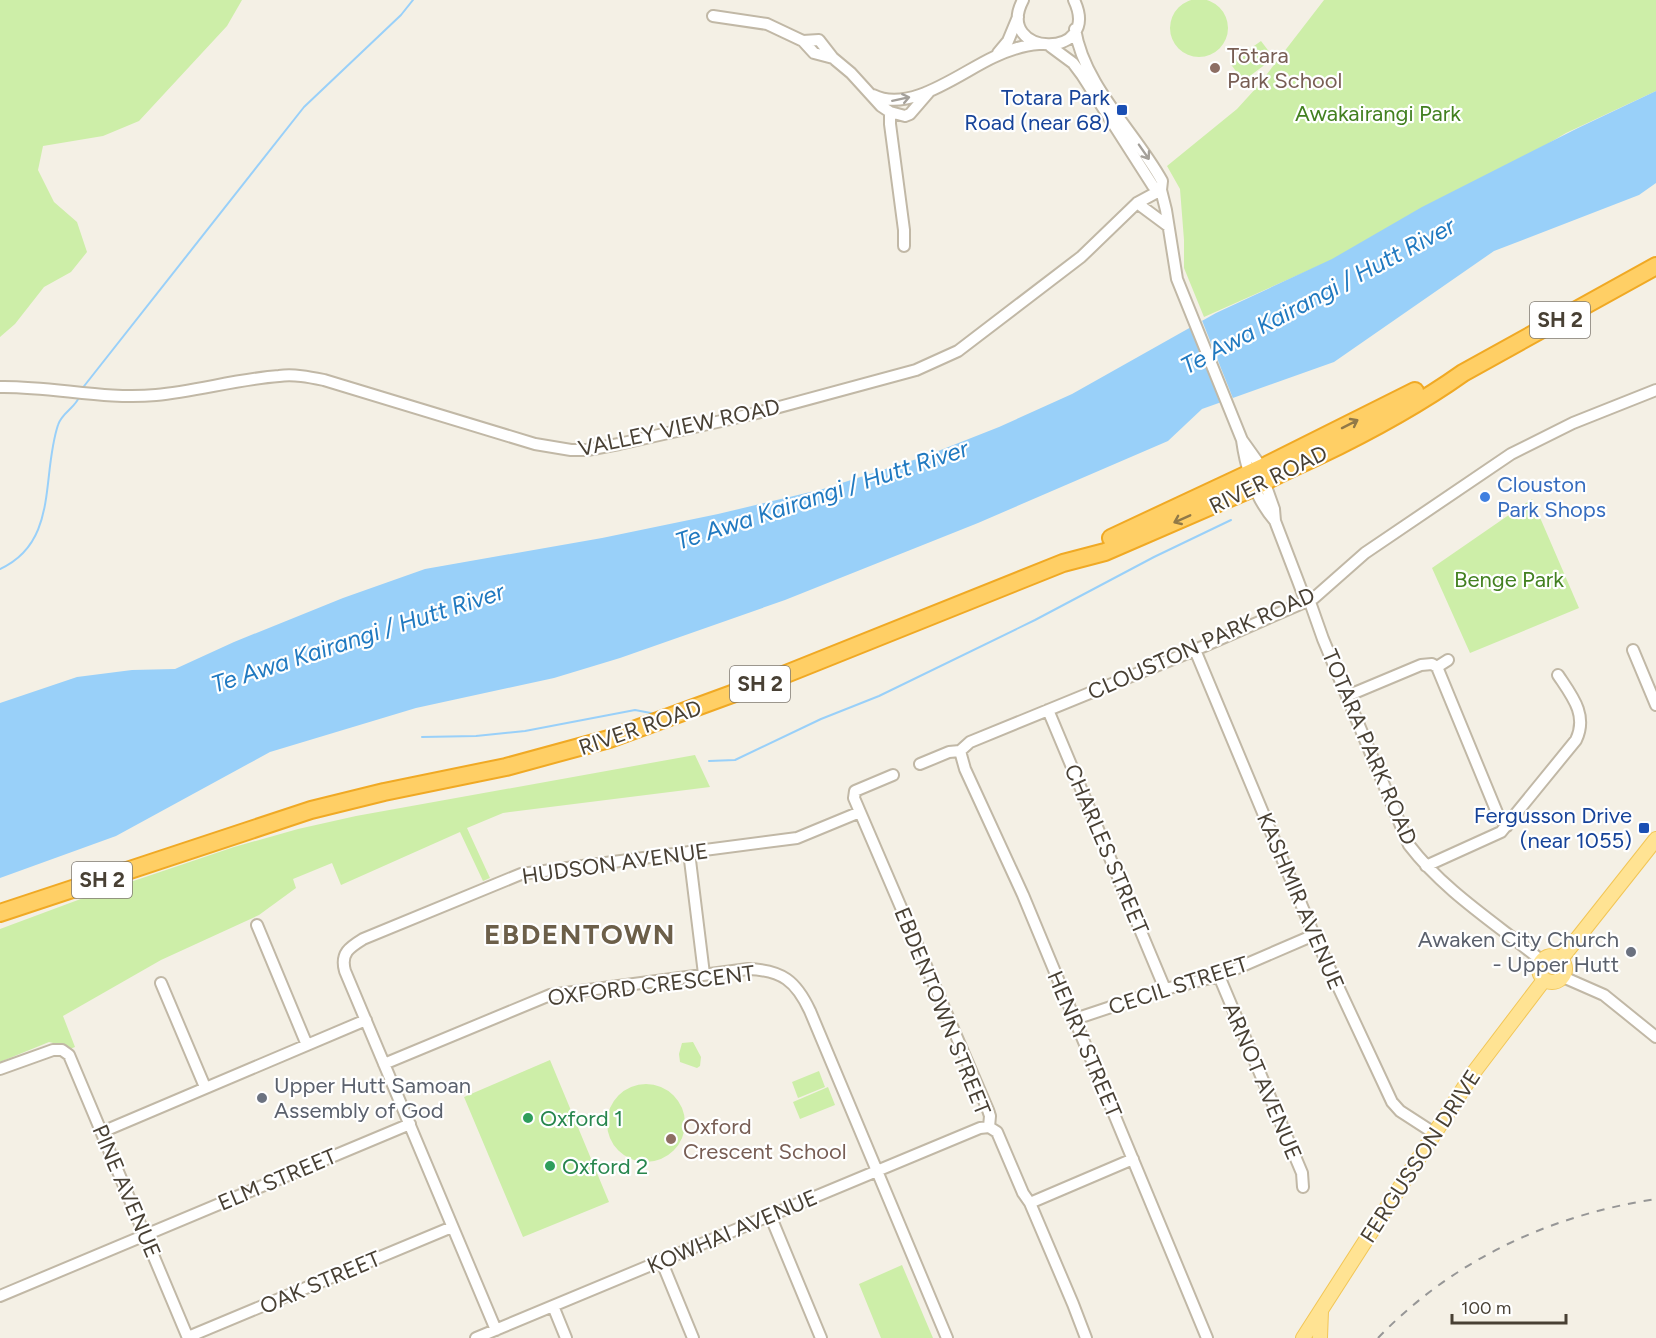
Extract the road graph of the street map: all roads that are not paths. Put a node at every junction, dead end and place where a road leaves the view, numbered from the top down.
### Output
1 (1023, 0) edge
2 (1074, 0) edge
3 (1085, 0) edge
4 (1078, 14) junction
5 (713, 15) dead end
6 (1018, 16) junction
7 (1075, 29) junction
8 (1044, 45) junction
9 (993, 57) junction
10 (930, 92) junction
11 (873, 95) junction
12 (890, 112) junction
13 (1161, 190) junction
14 (1137, 203) junction
15 (1168, 226) junction
16 (904, 246) dead end
17 (1656, 266) edge
18 (0, 387) edge
19 (1656, 390) edge
20 (1257, 478) junction
21 (1307, 601) junction
22 (1195, 650) junction
23 (1634, 650) dead end
24 (1448, 660) dead end
25 (1437, 667) junction
26 (1558, 675) dead end
27 (1347, 696) junction
28 (1656, 705) edge
29 (1048, 710) junction
30 (960, 751) junction
31 (920, 764) dead end
32 (893, 775) dead end
33 (860, 812) junction
34 (1507, 826) junction
35 (1656, 839) edge
36 (204, 847) junction
37 (689, 852) junction
38 (1426, 866) junction
39 (0, 913) edge
40 (0, 923) edge
41 (257, 925) dead end
42 (1314, 935) junction
43 (1561, 958) junction
44 (1542, 961) junction
45 (704, 974) junction
46 (1219, 976) junction
47 (1563, 977) junction
48 (1544, 980) junction
49 (161, 983) dead end
50 (1166, 989) junction
51 (1075, 1019) junction
52 (366, 1020) junction
53 (1656, 1037) edge
54 (307, 1045) junction
55 (384, 1064) junction
56 (0, 1069) edge
57 (205, 1088) junction
58 (410, 1124) junction
59 (989, 1126) junction
60 (102, 1132) junction
61 (1434, 1133) junction
62 (1133, 1159) junction
63 (876, 1171) junction
64 (1303, 1187) dead end
65 (1030, 1203) junction
66 (770, 1215) junction
67 (452, 1227) junction
68 (145, 1234) junction
69 (661, 1260) junction
70 (0, 1296) edge
71 (553, 1306) junction
72 (1321, 1309) junction
73 (496, 1330) junction
74 (188, 1338) edge
75 (476, 1338) edge
76 (566, 1338) edge
77 (693, 1338) edge
78 (821, 1338) edge
79 (947, 1338) edge
80 (1086, 1338) edge
81 (1207, 1338) edge
82 (1303, 1338) edge
83 (1320, 1338) edge

1 - 6 street
2 - 4 street
3 - 4 street
4 - 7 street
5 - 11 street
6 - 8 street, TOTARA PARK ROAD
6 - 9 street
7 - 8 street
7 -> 13 street, TOTARA PARK ROAD
8 - 9 street
8 - 13 street, TOTARA PARK ROAD
9 - 10 street
11 -> 10 street
10 - 12 street
11 - 12 street
12 - 16 street
13 - 14 street, VALLEY VIEW ROAD
13 - 15 street, TOTARA PARK ROAD
14 - 15 street
14 - 18 street, VALLEY VIEW ROAD
15 - 20 street, TOTARA PARK ROAD
17 - 20 highway, RIVER ROAD / SH 2
19 - 21 street, CLOUSTON PARK ROAD
20 - 21 street, TOTARA PARK ROAD
20 - 36 highway, RIVER ROAD / SH 2
21 - 22 street, CLOUSTON PARK ROAD
21 - 27 street, TOTARA PARK ROAD
22 - 29 street, CLOUSTON PARK ROAD
22 - 42 street, KASHMIR AVENUE
23 - 28 street
24 - 25 street
25 - 27 street
25 - 34 street
26 - 34 street
27 - 38 street, TOTARA PARK ROAD
29 - 30 street, CLOUSTON PARK ROAD
29 - 50 street, CHARLES STREET
30 - 31 street, CLOUSTON PARK ROAD
30 - 51 street, HENRY STREET
32 - 33 street
33 - 37 street, HUDSON AVENUE
33 - 59 street, EBDENTOWN STREET
34 - 38 street
35 - 43 main road
36 - 39 highway, RIVER ROAD / SH 2
36 - 40 highway, RIVER ROAD / SH 2
37 - 45 street
37 - 52 street, HUDSON AVENUE
38 - 44 street, TOTARA PARK ROAD
41 - 54 street
42 - 46 street, CECIL STREET
42 - 61 street, KASHMIR AVENUE
43 - 44 main road
43 - 47 main road
44 - 48 main road
45 - 55 street, OXFORD CRESCENT
45 - 63 street, OXFORD CRESCENT
46 - 50 street, CECIL STREET
46 - 64 street, ARNOT AVENUE
47 - 48 main road
47 - 53 street
48 - 61 main road, FERGUSSON DRIVE
49 - 57 street
50 - 51 street, CECIL STREET
51 - 62 street, HENRY STREET
52 - 54 street
52 - 55 street
54 - 57 street
55 - 58 street
56 - 60 street, PINE AVENUE
57 - 60 street
58 - 67 street
58 - 68 street, ELM STREET
59 - 63 street, KOWHAI AVENUE
59 - 65 street, EBDENTOWN STREET
60 - 68 street, PINE AVENUE
61 - 72 main road, FERGUSSON DRIVE
62 - 65 street
62 - 81 street, HENRY STREET
63 - 66 street, KOWHAI AVENUE
63 - 79 street, OXFORD CRESCENT
65 - 80 street, EBDENTOWN STREET
66 - 69 street, KOWHAI AVENUE
66 - 78 street
67 - 73 street
67 - 74 street, OAK STREET
68 - 70 street, ELM STREET
68 - 74 street, PINE AVENUE
69 - 71 street, KOWHAI AVENUE
69 - 77 street
71 - 73 street, KOWHAI AVENUE
71 - 76 street
72 - 82 main road, FERGUSSON DRIVE
72 - 83 main road
73 - 75 street, KOWHAI AVENUE

